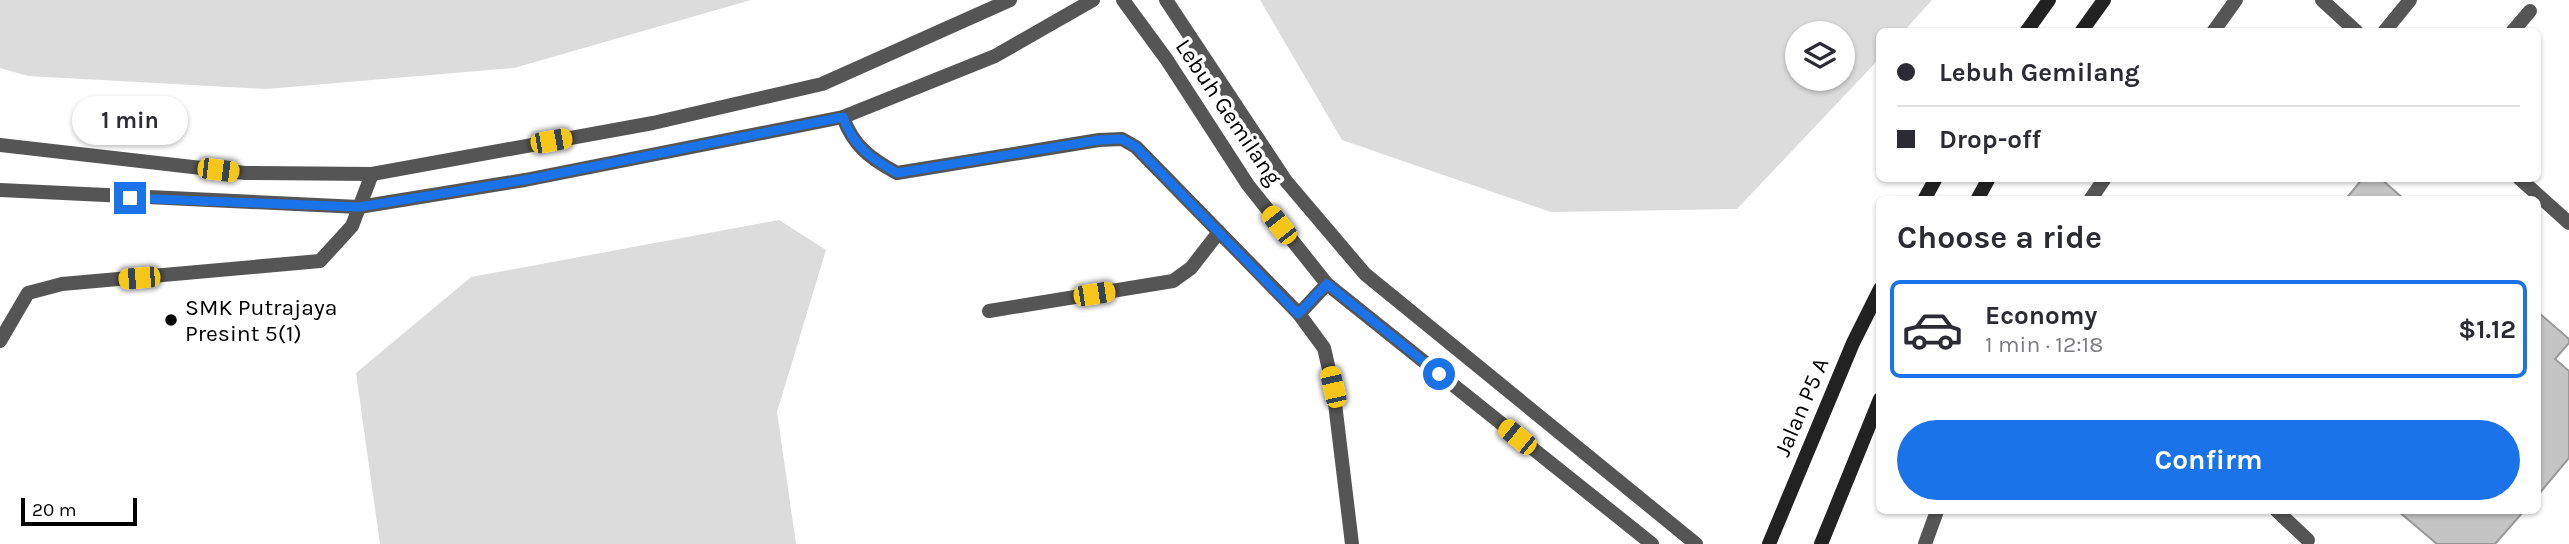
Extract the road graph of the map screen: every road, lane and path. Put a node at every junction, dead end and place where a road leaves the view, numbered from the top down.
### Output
1 (1010, 0) edge
2 (1093, 0) edge
3 (1123, 0) edge
4 (1167, 0) edge
5 (2049, 0) edge
6 (2104, 0) edge
7 (2236, 0) edge
8 (2322, 0) edge
9 (2410, 0) edge
10 (2530, 11) dead end
11 (2029, 28) edge
12 (2084, 28) edge
13 (2216, 28) edge
14 (2353, 28) edge
15 (2387, 28) edge
16 (2515, 28) edge
17 (843, 117) junction
18 (0, 145) edge
19 (372, 174) junction
20 (2523, 182) edge
21 (0, 190) edge
22 (2539, 196) edge
23 (2541, 198) edge
24 (359, 207) junction
25 (2569, 223) edge
26 (1219, 232) junction
27 (1327, 284) junction
28 (1876, 297) edge
29 (989, 311) dead end
30 (1298, 314) junction
31 (0, 341) edge
32 (1876, 409) edge
33 (1936, 514) edge
34 (2280, 514) edge
35 (2308, 540) dead end
36 (1352, 544) edge
37 (1652, 544) edge
38 (1696, 544) edge
39 (1769, 544) edge
40 (1821, 544) edge
41 (1925, 544) edge

1 - 19 street
2 - 17 street
3 - 27 street, Lebuh Gemilang
4 - 38 street
5 - 11 street
6 - 12 street
7 - 13 street
8 - 14 street
9 - 15 street
10 - 16 street
17 - 24 street
17 - 26 street
18 - 19 street
19 - 24 street
20 - 22 street
21 - 24 street
23 - 25 street
24 - 31 street
26 - 29 street
26 - 30 street
27 - 30 street
27 - 37 street, Lebuh Gemilang
28 - 39 street, Jalan P5 A
30 - 36 street
32 - 40 street
33 - 41 street
34 - 35 street

